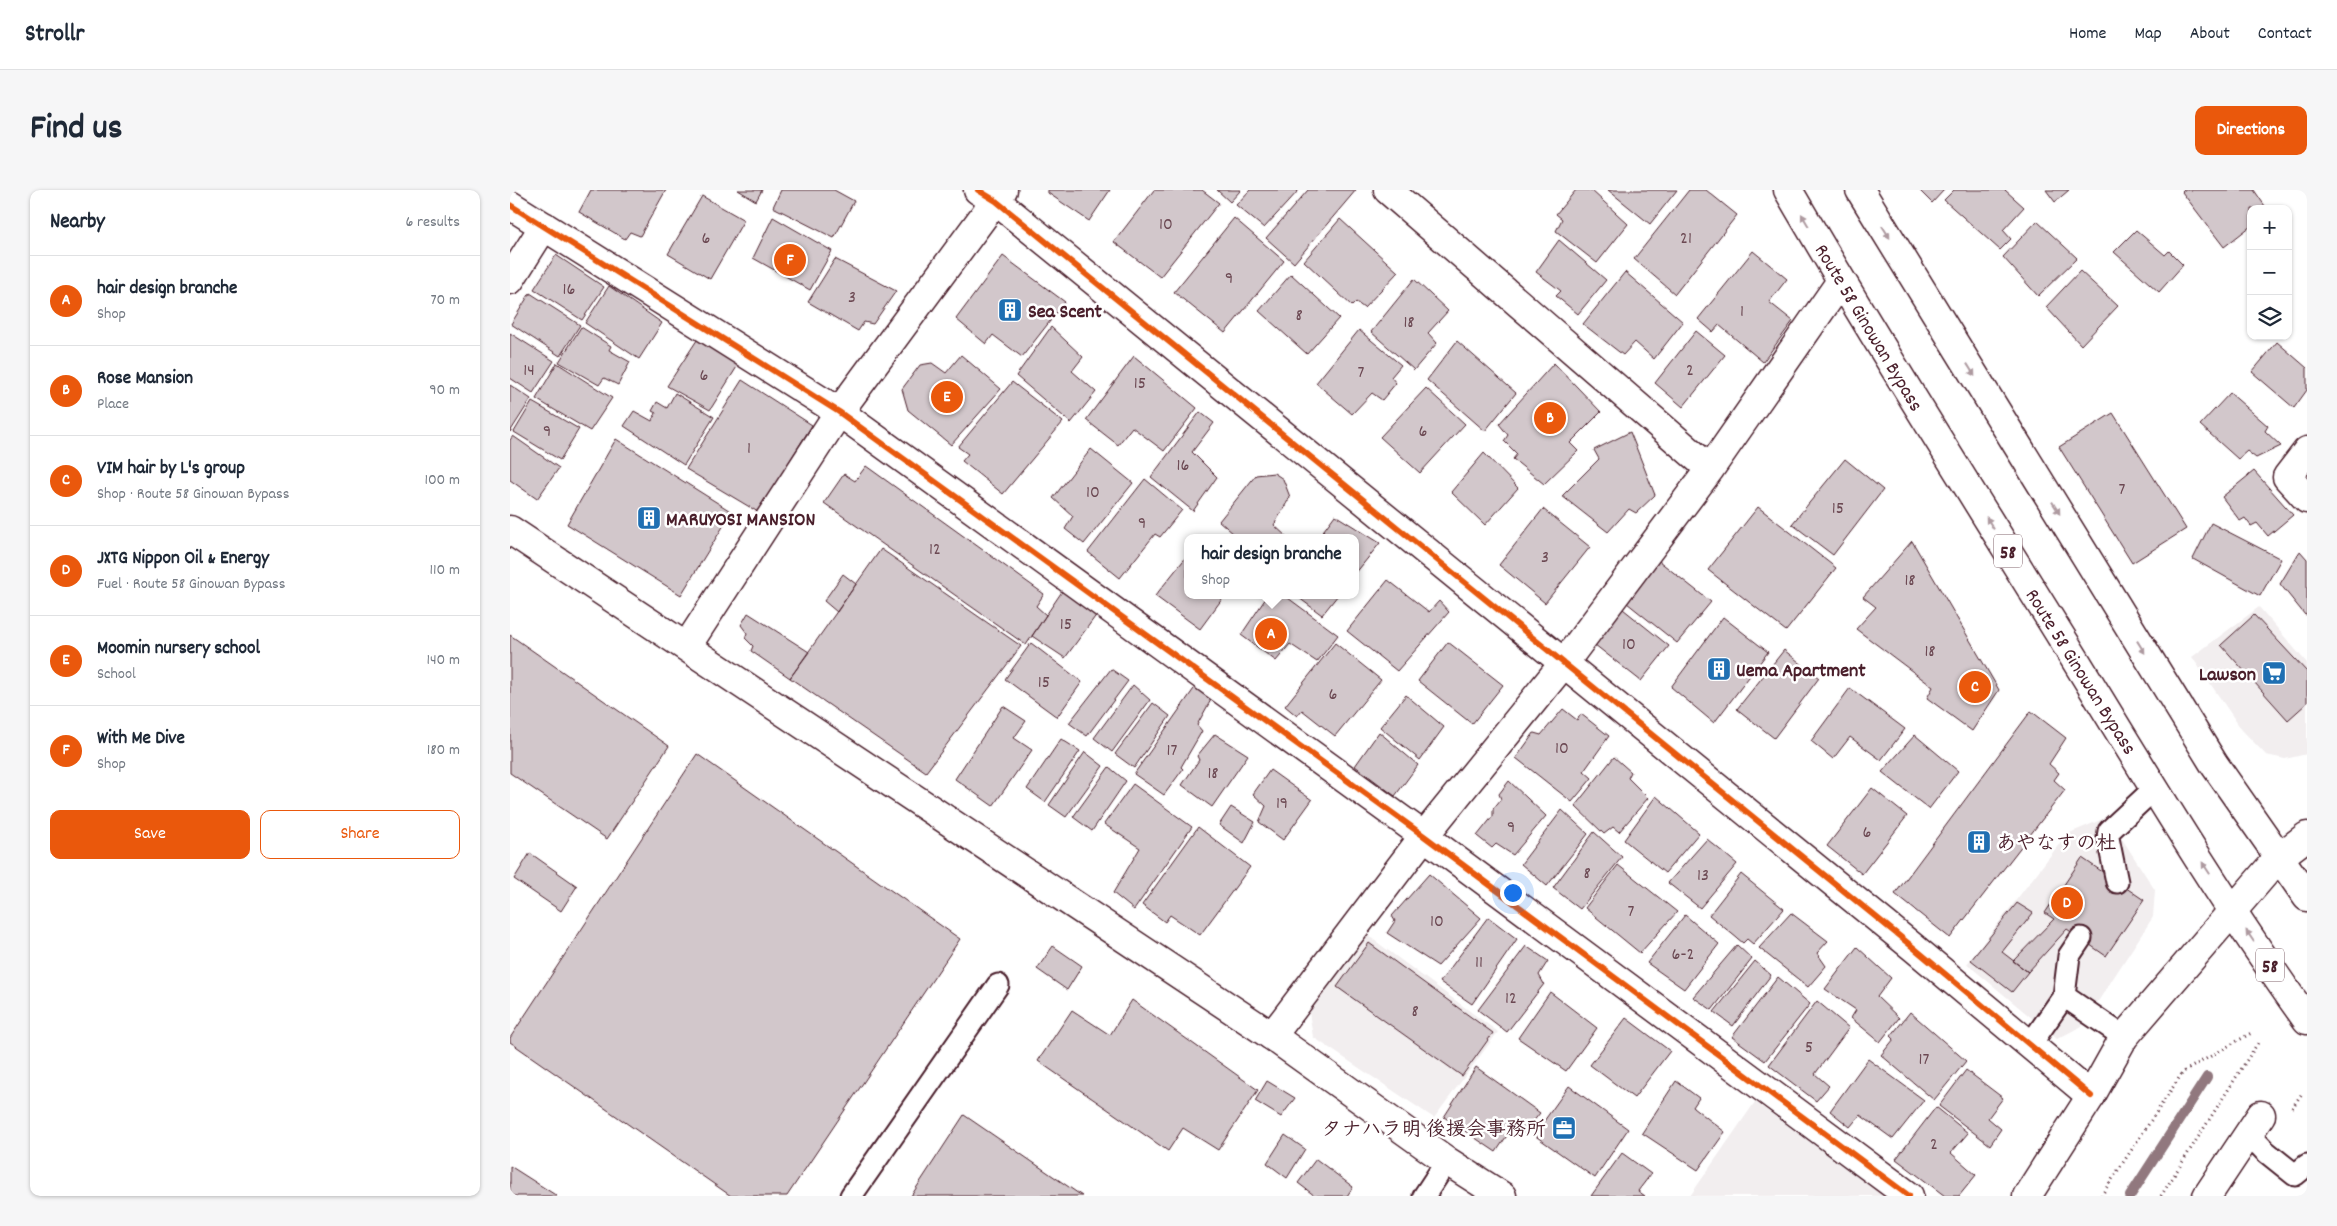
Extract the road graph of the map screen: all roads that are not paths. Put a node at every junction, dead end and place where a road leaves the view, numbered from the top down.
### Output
1 (1388, 190) edge
2 (1788, 190) edge
3 (1860, 190) edge
4 (992, 194) edge
5 (510, 205) edge
6 (544, 226) junction
7 (510, 280) edge
8 (1841, 281) junction
9 (839, 412) junction
10 (2307, 450) edge
11 (1710, 469) junction
12 (2307, 499) edge
13 (510, 530) edge
14 (687, 646) junction
15 (1564, 663) junction
16 (2155, 788) junction
17 (1424, 836) junction
18 (2307, 836) edge
19 (2278, 858) junction
20 (2307, 874) edge
21 (2117, 882) dead end
22 (2307, 897) edge
23 (2232, 910) junction
24 (2081, 938) dead end
25 (998, 985) dead end
26 (2064, 996) junction
27 (2307, 1020) edge
28 (1272, 1036) junction
29 (2124, 1037) junction
30 (2030, 1045) junction
31 (2091, 1096) junction
32 (2255, 1124) joint
33 (1447, 1161) junction
34 (2307, 1165) edge
35 (851, 1196) edge
36 (1424, 1196) edge
37 (1502, 1196) edge
38 (1909, 1196) edge
39 (2027, 1196) edge
40 (2207, 1196) edge

1 - 11 main road
8 -> 2 main road, Route 58 Ginowan Bypass / 58
3 -> 19 main road
4 - 9 main road
4 - 15 main road
5 - 6 main road
6 - 7 main road
6 - 9 main road
8 - 11 main road
16 -> 8 main road, Route 58 Ginowan Bypass / 58
9 - 14 main road
9 - 17 main road
10 - 12 main road
11 - 15 main road
13 - 14 main road
14 - 28 main road
15 - 17 main road
15 - 30 main road
16 - 21 lane
23 -> 16 main road, Route 58 Ginowan Bypass / 58
17 - 28 main road
17 - 38 main road
18 - 19 main road
19 - 20 main road
19 - 22 main road
19 - 23 main road
27 -> 23 main road, Route 58 Ginowan Bypass / 58
23 - 29 main road
24 - 26 lane
25 - 35 lane
26 - 29 lane
26 - 30 lane
28 - 33 main road
29 - 31 main road
30 - 31 main road
31 - 39 main road
32 - 34 lane
32 - 40 main road
33 - 36 lane
33 - 37 main road

